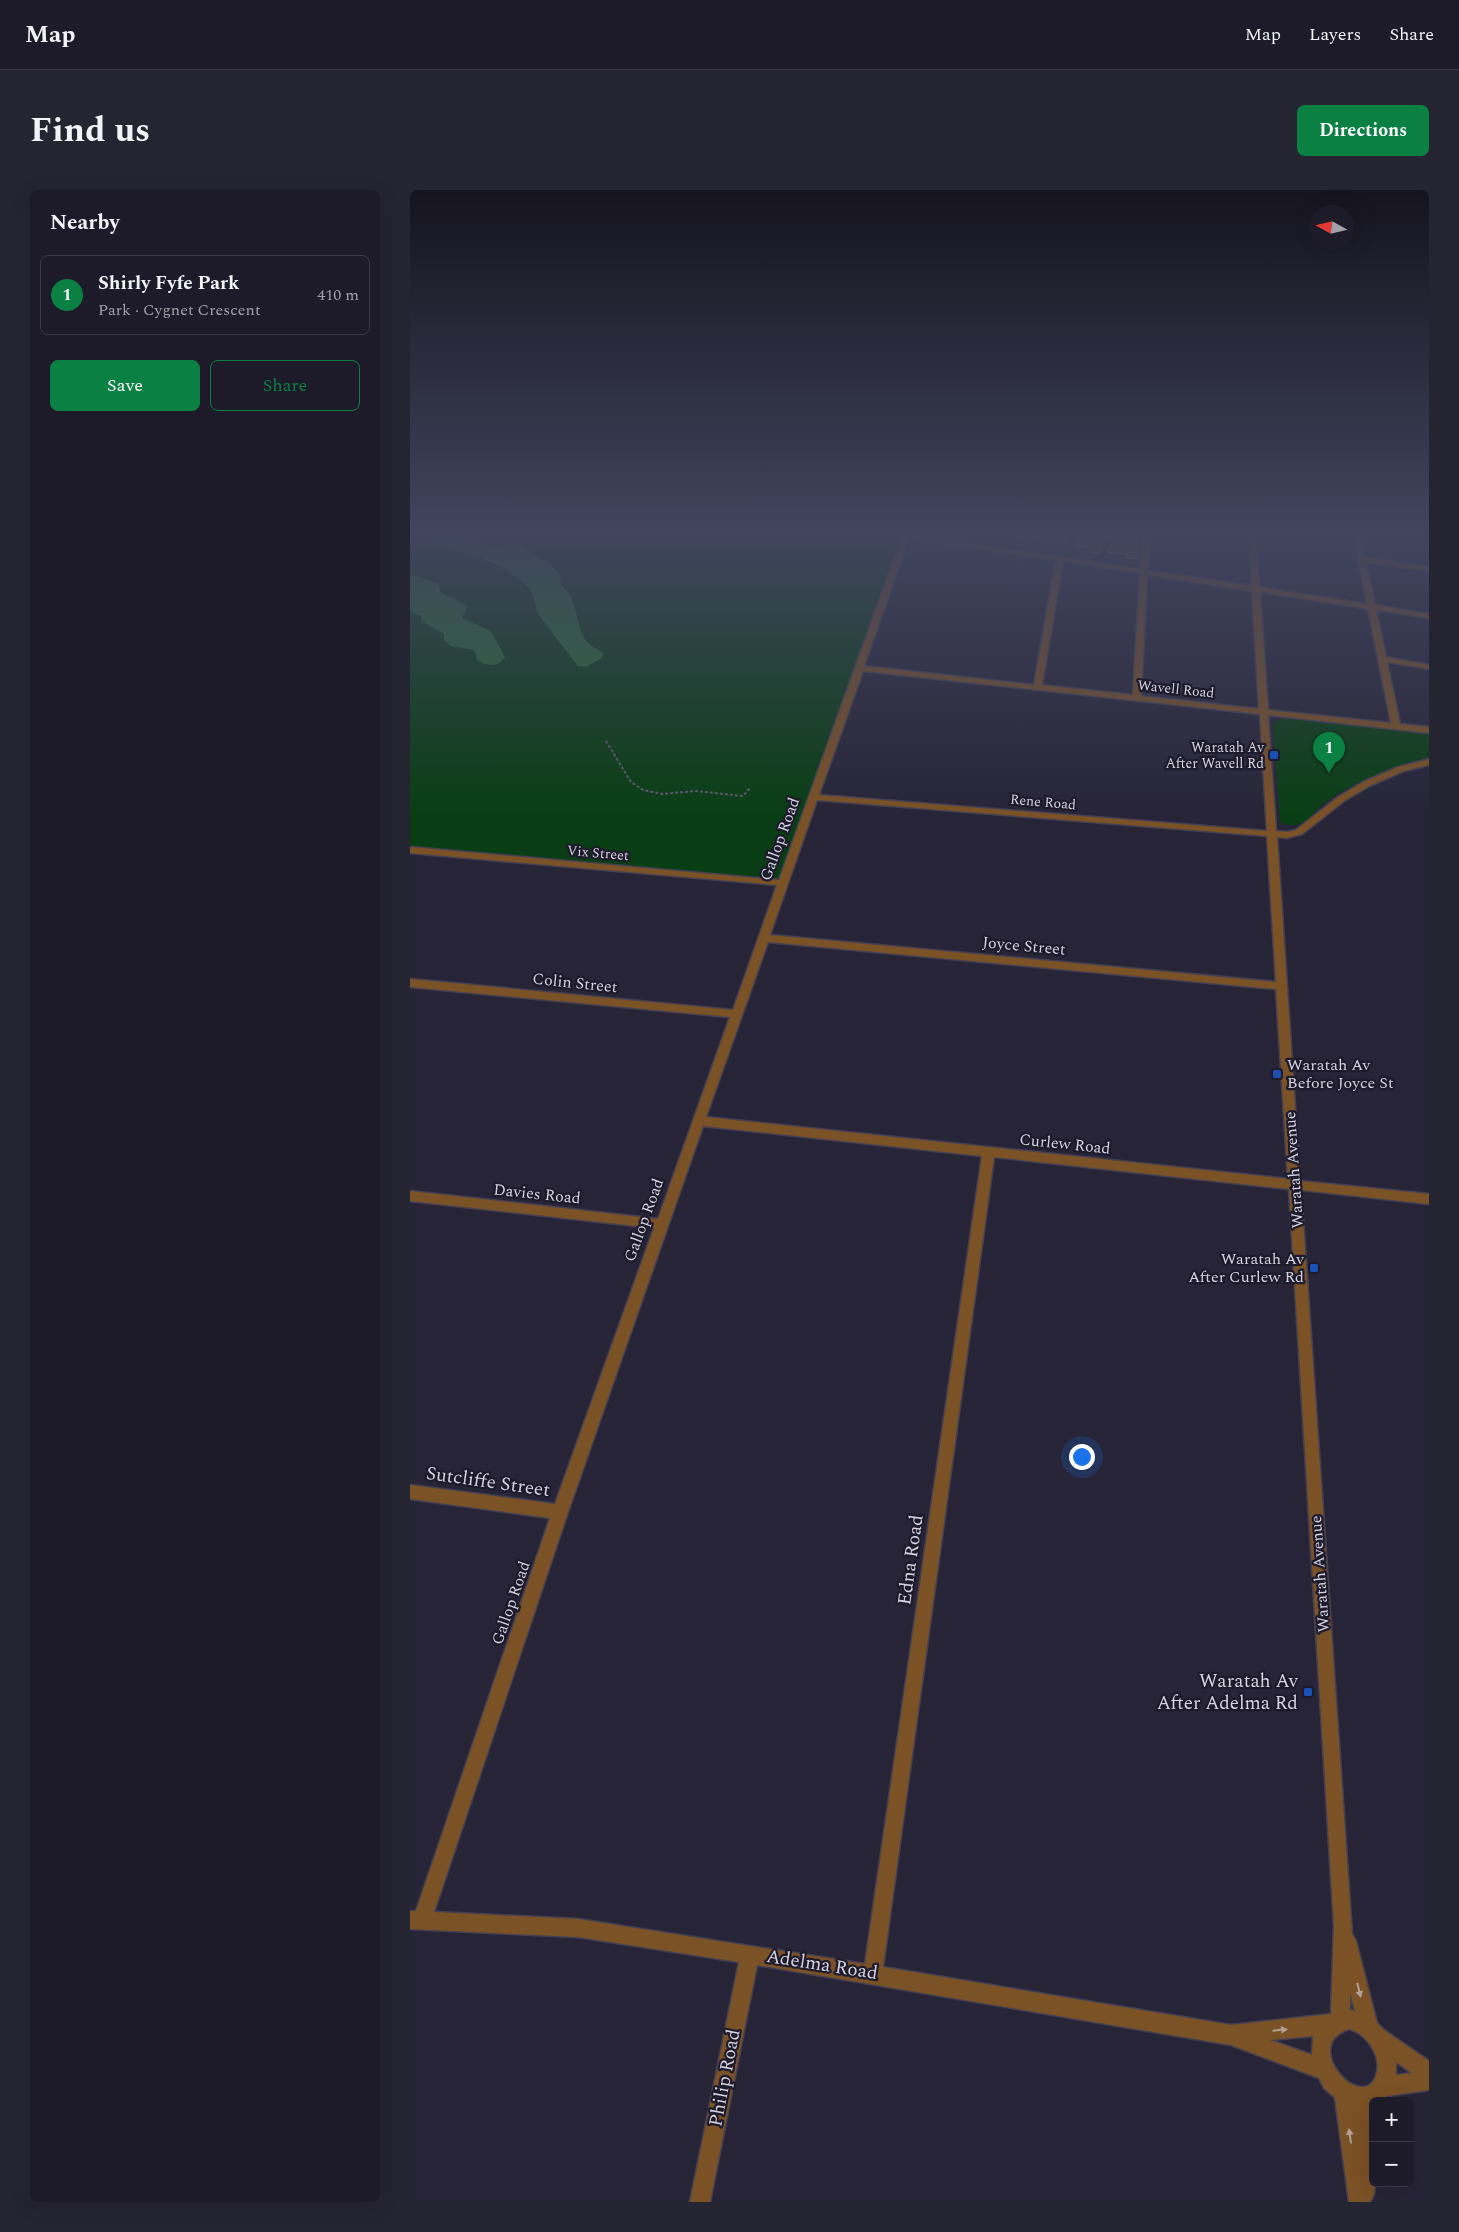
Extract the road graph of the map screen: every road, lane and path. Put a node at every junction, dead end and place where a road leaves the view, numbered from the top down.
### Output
1 (874, 628) edge
2 (1048, 628) edge
3 (1140, 628) edge
4 (1258, 628) edge
5 (1376, 628) edge
6 (1382, 659) junction
7 (1429, 667) edge
8 (860, 668) junction
9 (1038, 687) junction
10 (1137, 699) junction
11 (1264, 712) junction
12 (1396, 727) junction
13 (1429, 730) edge
14 (606, 741) dead end
15 (1429, 762) edge
16 (751, 787) dead end
17 (814, 797) junction
18 (1271, 834) junction
19 (410, 850) edge
20 (783, 882) junction
21 (764, 938) junction
22 (410, 983) edge
23 (1282, 986) junction
24 (736, 1014) junction
25 (698, 1121) junction
26 (989, 1152) junction
27 (1295, 1185) junction
28 (410, 1196) edge
29 (1429, 1199) edge
30 (661, 1224) junction
31 (410, 1492) edge
32 (560, 1512) junction
33 (416, 1920) edge
34 (1343, 1926) junction
35 (750, 1954) junction
36 (873, 1974) junction
37 (1336, 2022) junction
38 (1373, 2032) junction
39 (1231, 2034) junction
40 (1324, 2070) junction
41 (1429, 2073) edge
42 (1429, 2080) edge
43 (1375, 2092) junction
44 (1344, 2093) junction
45 (700, 2202) edge
46 (1359, 2202) edge
47 (1363, 2202) edge

1 - 8 street, Gallop Road
2 - 9 street
3 - 10 street
4 - 11 street, Waratah Avenue
5 - 6 street
6 - 7 street
6 - 12 street
8 - 9 street, Wavell Road
8 - 17 street, Gallop Road
9 - 10 street, Wavell Road
10 - 11 street, Wavell Road
11 - 12 street, Wavell Road
11 - 18 street, Waratah Avenue
12 - 13 street, Wavell Road
14 - 16 path
15 - 18 street, Rene Road
17 - 18 street, Rene Road
17 - 20 street, Gallop Road
18 - 23 street, Waratah Avenue
19 - 20 street, Vix Street
20 - 21 street, Gallop Road
21 - 23 street, Joyce Street
21 - 24 street, Gallop Road
22 - 24 street, Colin Street
23 - 27 street, Waratah Avenue
24 - 25 street, Gallop Road
25 - 26 street, Curlew Road
25 - 30 street, Gallop Road
26 - 27 street, Curlew Road
26 - 36 street, Edna Road
27 - 29 street, Curlew Road
27 - 34 street, Waratah Avenue
28 - 30 street, Davies Road
30 - 32 street, Gallop Road
31 - 32 street, Sutcliffe Street
32 - 33 street, Gallop Road
33 - 35 street, Adelma Road
34 - 37 street, Waratah Avenue
34 -> 38 street, Waratah Avenue
35 - 36 street, Adelma Road
35 - 45 street, Philip Road
36 - 39 street, Adelma Road
37 - 38 street
39 -> 37 street, Adelma Road
37 - 40 street, Waratah Avenue
38 - 41 street
38 - 43 street, Waratah Avenue
39 - 40 street, Adelma Road
40 - 44 street
42 - 43 street
43 - 44 street
43 - 47 street, Waratah Avenue
46 -> 44 street

